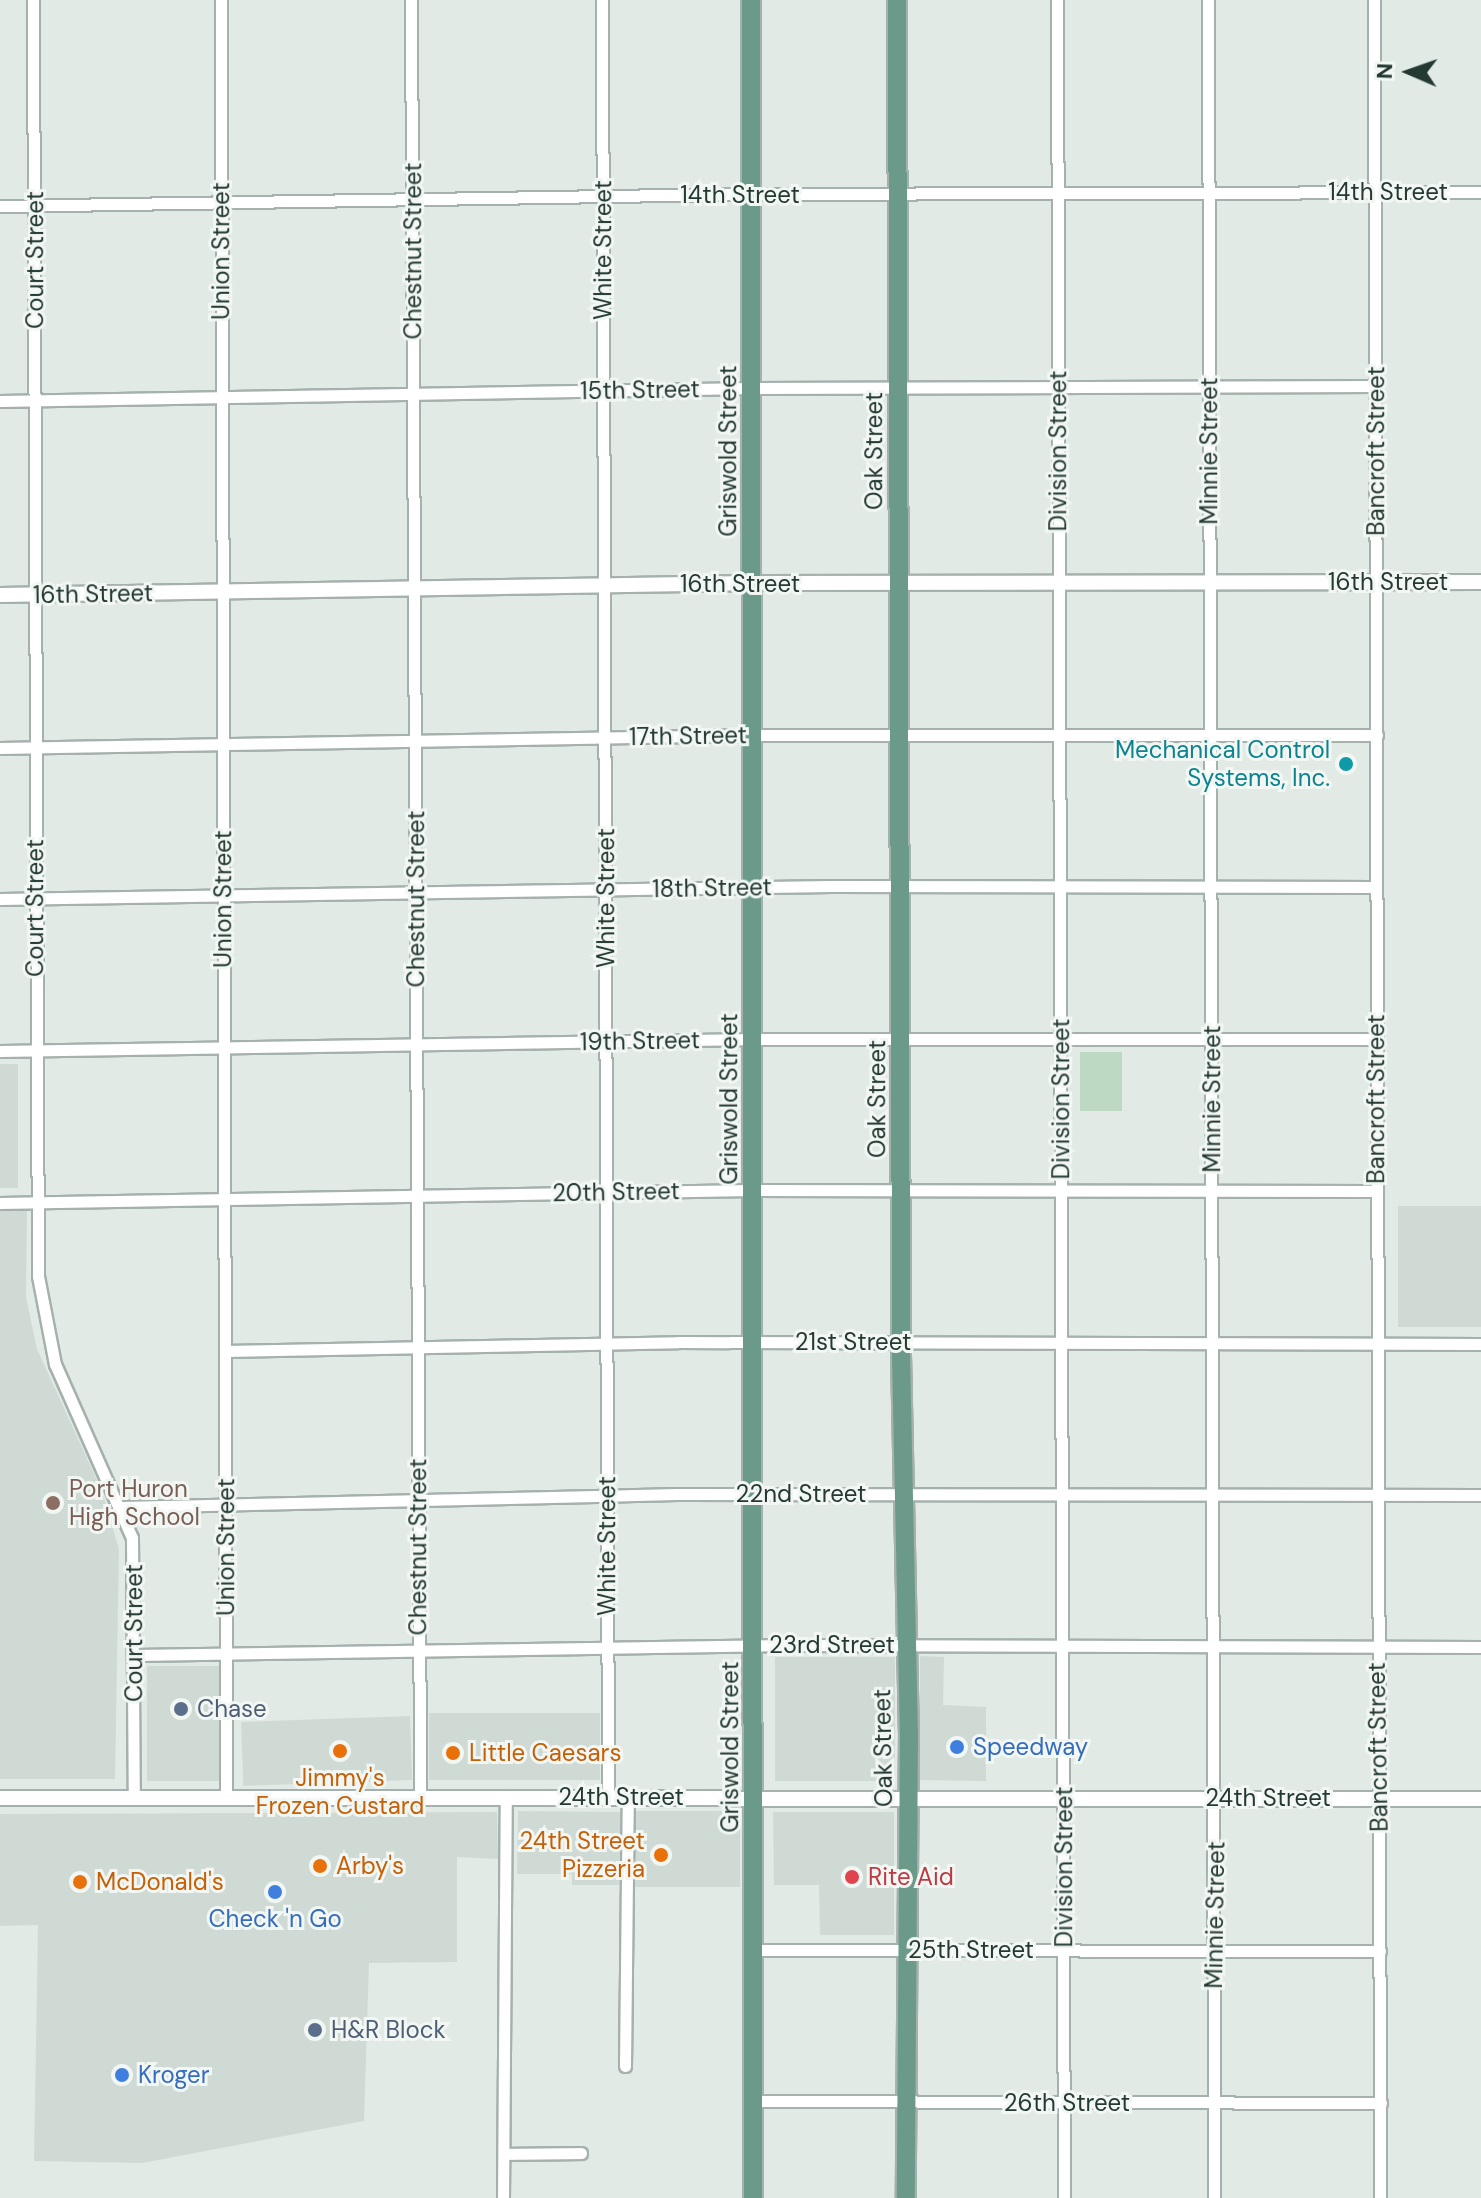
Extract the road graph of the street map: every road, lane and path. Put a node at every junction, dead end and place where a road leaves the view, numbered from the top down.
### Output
1 (33, 0) edge
2 (221, 0) edge
3 (411, 0) edge
4 (602, 0) edge
5 (751, 0) edge
6 (897, 0) edge
7 (1057, 0) edge
8 (1208, 0) edge
9 (1374, 0) edge
10 (1375, 192) junction
11 (1481, 192) edge
12 (1209, 193) junction
13 (752, 194) junction
14 (898, 194) junction
15 (1058, 194) junction
16 (602, 197) junction
17 (412, 200) junction
18 (221, 203) junction
19 (0, 206) edge
20 (35, 206) junction
21 (1376, 386) junction
22 (898, 387) junction
23 (1208, 387) junction
24 (752, 388) junction
25 (1058, 388) junction
26 (603, 391) junction
27 (413, 394) junction
28 (221, 397) junction
29 (35, 400) junction
30 (0, 401) edge
31 (1376, 582) junction
32 (1481, 582) edge
33 (752, 583) junction
34 (899, 583) junction
35 (1059, 583) junction
36 (1209, 583) junction
37 (605, 584) junction
38 (414, 588) junction
39 (222, 592) junction
40 (0, 595) edge
41 (36, 595) junction
42 (753, 735) junction
43 (900, 735) junction
44 (1060, 735) junction
45 (1209, 735) junction
46 (1377, 735) junction
47 (605, 738) junction
48 (415, 741) junction
49 (223, 744) junction
50 (35, 747) junction
51 (0, 748) edge
52 (754, 887) junction
53 (900, 887) junction
54 (1211, 887) junction
55 (1376, 887) junction
56 (1061, 888) junction
57 (606, 889) junction
58 (416, 892) junction
59 (222, 896) junction
60 (0, 899) edge
61 (35, 899) junction
62 (901, 1038) junction
63 (1062, 1038) junction
64 (753, 1039) junction
65 (1211, 1039) junction
66 (1376, 1039) junction
67 (607, 1042) junction
68 (416, 1044) junction
69 (224, 1048) junction
70 (0, 1051) edge
71 (36, 1051) junction
72 (752, 1190) junction
73 (901, 1190) junction
74 (1061, 1190) junction
75 (1212, 1191) junction
76 (1376, 1191) junction
77 (606, 1192) junction
78 (417, 1195) junction
79 (225, 1199) junction
80 (37, 1201) junction
81 (0, 1203) edge
82 (754, 1342) junction
83 (901, 1342) junction
84 (1214, 1342) junction
85 (1062, 1343) junction
86 (1377, 1343) junction
87 (607, 1344) junction
88 (1481, 1344) edge
89 (417, 1347) junction
90 (225, 1351) junction
91 (753, 1494) junction
92 (902, 1494) junction
93 (1063, 1494) junction
94 (1214, 1494) junction
95 (1377, 1495) junction
96 (1481, 1495) edge
97 (607, 1496) junction
98 (417, 1499) junction
99 (226, 1503) junction
100 (122, 1507) junction
101 (903, 1645) junction
102 (753, 1646) junction
103 (1063, 1646) junction
104 (1214, 1646) junction
105 (1378, 1647) junction
106 (1481, 1647) edge
107 (608, 1648) junction
108 (419, 1651) junction
109 (226, 1654) junction
110 (135, 1655) junction
111 (754, 1796) junction
112 (134, 1797) junction
113 (226, 1797) junction
114 (420, 1797) junction
115 (506, 1797) junction
116 (608, 1797) junction
117 (628, 1797) junction
118 (908, 1797) junction
119 (0, 1798) edge
120 (1065, 1798) junction
121 (1377, 1798) junction
122 (1216, 1799) junction
123 (1481, 1799) edge
124 (754, 1950) junction
125 (1063, 1950) junction
126 (1214, 1950) junction
127 (907, 1951) junction
128 (1380, 1951) junction
129 (625, 2066) dead end
130 (753, 2101) junction
131 (1063, 2102) junction
132 (906, 2103) junction
133 (1213, 2103) junction
134 (1381, 2103) junction
135 (581, 2153) dead end
136 (504, 2154) junction
137 (503, 2198) edge
138 (753, 2198) edge
139 (906, 2198) edge
140 (1064, 2198) edge
141 (1214, 2198) edge
142 (1380, 2198) edge

1 - 20 street, Court Street
2 - 18 street, Union Street
3 - 17 street, Chestnut Street
4 - 16 street, White Street
5 - 13 main road, Griswold Street
6 - 14 main road, Oak Street
7 - 15 street, Division Street
8 - 12 street, Minnie Street
9 - 10 street, Bancroft Street
10 - 11 street, 14th Street
10 - 12 street, 14th Street
10 - 21 street, Bancroft Street
12 - 15 street, 14th Street
12 - 23 street, Minnie Street
13 - 14 street, 14th Street
13 - 16 street, 14th Street
13 - 24 main road, Griswold Street
14 - 15 street, 14th Street
14 - 22 main road, Oak Street
15 - 25 street, Division Street
16 - 17 street, 14th Street
16 - 26 street, White Street
17 - 18 street, 14th Street
17 - 27 street, Chestnut Street
18 - 20 street, 14th Street
18 - 28 street, Union Street
19 - 20 street, 14th Street
20 - 29 street, Court Street
21 - 23 street, 15th Street
21 - 31 street, Bancroft Street
22 - 24 street, 15th Street
22 - 25 street, 15th Street
22 - 34 main road, Oak Street
23 - 25 street, 15th Street
23 - 36 street, Minnie Street
24 - 26 street, 15th Street
24 - 33 main road, Griswold Street
25 - 35 street, Division Street
26 - 27 street, 15th Street
26 - 37 street, White Street
27 - 28 street, 15th Street
27 - 38 street, Chestnut Street
28 - 29 street, 15th Street
28 - 39 street, Union Street
29 - 30 street, 15th Street
29 - 41 street, Court Street
31 - 32 street, 16th Street
31 - 36 street, 16th Street
31 - 46 street, Bancroft Street
33 - 34 street, 16th Street
33 - 37 street, 16th Street
33 - 42 main road, Griswold Street
34 - 35 street, 16th Street
34 - 43 main road, Oak Street
35 - 36 street, 16th Street
35 - 44 street, Division Street
36 - 45 street, Minnie Street
37 - 38 street, 16th Street
37 - 47 street, White Street
38 - 39 street, 16th Street
38 - 48 street, Chestnut Street
39 - 41 street, 16th Street
39 - 49 street, Union Street
40 - 41 street, 16th Street
41 - 50 street, Court Street
42 - 43 street, 17th Street
42 - 47 street, 17th Street
42 - 52 main road, Griswold Street
43 - 44 street, 17th Street
43 - 53 main road, Oak Street
44 - 45 street, 17th Street
44 - 56 street, Division Street
45 - 46 street, 17th Street
45 - 54 street, Minnie Street
46 - 55 street, Bancroft Street
47 - 48 street, 17th Street
47 - 57 street, White Street
48 - 49 street, 17th Street
48 - 58 street, Chestnut Street
49 - 50 street, 17th Street
49 - 59 street, Union Street
50 - 51 street, 17th Street
50 - 61 street, Court Street
52 - 53 street, 18th Street
52 - 57 street, 18th Street
52 - 64 main road, Griswold Street
53 - 56 street, 18th Street
53 - 62 main road, Oak Street
54 - 55 street, 18th Street
54 - 56 street, 18th Street
54 - 65 street, Minnie Street
55 - 66 street, Bancroft Street
56 - 63 street, Division Street
57 - 58 street, 18th Street
57 - 67 street, White Street
58 - 59 street, 18th Street
58 - 68 street, Chestnut Street
59 - 61 street, 18th Street
59 - 69 street, Union Street
60 - 61 street, 18th Street
61 - 71 street, Court Street
62 - 63 street, 19th Street
62 - 64 street, 19th Street
62 - 73 main road, Oak Street
63 - 65 street, 19th Street
63 - 74 street, Division Street
64 - 67 street, 19th Street
64 - 72 main road, Griswold Street
65 - 66 street, 19th Street
65 - 75 street, Minnie Street
66 - 76 street, Bancroft Street
67 - 68 street, 19th Street
67 - 77 street, White Street
68 - 69 street, 19th Street
68 - 78 street, Chestnut Street
69 - 71 street, 19th Street
69 - 79 street, Union Street
70 - 71 street, 19th Street
71 - 80 street, Court Street
72 - 73 street, 20th Street
72 - 77 street, 20th Street
72 - 82 main road, Griswold Street
73 - 74 street, 20th Street
73 - 83 main road, Oak Street
74 - 75 street, 20th Street
74 - 85 street, Division Street
75 - 76 street, 20th Street
75 - 84 street, Minnie Street
76 - 86 street, Bancroft Street
77 - 78 street, 20th Street
77 - 87 street, White Street
78 - 79 street, 20th Street
78 - 89 street, Chestnut Street
79 - 80 street, 20th Street
79 - 90 street, Union Street
80 - 81 street, 20th Street
80 - 100 street, Court Street
82 - 83 street, 21st Street
82 - 87 street, 21st Street
82 - 91 main road, Griswold Street
83 - 85 street, 21st Street
83 - 92 main road, Oak Street
84 - 85 street, 21st Street
84 - 86 street, 21st Street
84 - 94 street, Minnie Street
85 - 93 street, Division Street
86 - 88 street, 21st Street
86 - 95 street, Bancroft Street
87 - 89 street, 21st Street
87 - 97 street, White Street
89 - 90 street, 21st Street
89 - 98 street, Chestnut Street
90 - 99 street, Union Street
91 - 92 street, 22nd Street
91 - 97 street, 22nd Street
91 - 102 main road, Griswold Street
92 - 93 street, 22nd Street
92 - 101 main road, Oak Street
93 - 94 street, 22nd Street
93 - 103 street, Division Street
94 - 95 street, 22nd Street
94 - 104 street, Minnie Street
95 - 96 street, 22nd Street
95 - 105 street, Bancroft Street
97 - 98 street, 22nd Street
97 - 107 street, White Street
98 - 99 street, 22nd Street
98 - 108 street, Chestnut Street
99 - 100 street, 22nd Street
99 - 109 street, Union Street
100 - 110 street, Court Street
101 - 102 street, 23rd Street
101 - 103 street, 23rd Street
101 - 118 main road, Oak Street
102 - 107 street, 23rd Street
102 - 111 main road, Griswold Street
103 - 104 street, 23rd Street
103 - 120 street, Division Street
104 - 105 street, 23rd Street
104 - 122 street, Minnie Street
105 - 106 street, 23rd Street
105 - 121 street, Bancroft Street
107 - 108 street, 23rd Street
107 - 116 street, White Street
108 - 109 street, 23rd Street
108 - 114 street, Chestnut Street
109 - 110 street, 23rd Street
109 - 113 street, Union Street
110 - 112 street, Court Street
111 - 117 street, 24th Street
111 - 118 street, 24th Street
111 - 124 main road, Griswold Street
112 - 113 street, 24th Street
112 - 119 street, 24th Street
113 - 114 street, 24th Street
114 - 115 street, 24th Street
115 - 116 street, 24th Street
115 - 136 street
116 - 117 street, 24th Street
117 - 129 street
118 - 120 street, 24th Street
118 - 127 main road, Oak Street
120 - 122 street, 24th Street
120 - 125 street, Division Street
121 - 122 street, 24th Street
121 - 123 street, 24th Street
121 - 128 street, Bancroft Street
122 - 126 street, Minnie Street
124 - 127 street, 25th Street
124 - 130 main road, Griswold Street
125 - 126 street, 25th Street
125 - 127 street, 25th Street
125 - 131 street, Division Street
126 - 128 street, 25th Street
126 - 133 street, Minnie Street
127 - 132 main road, Oak Street
128 - 134 street, Bancroft Street
130 - 132 street, 26th Street
130 - 138 main road, Griswold Street
131 - 132 street, 26th Street
131 - 133 street, 26th Street
131 - 140 street, Division Street
132 - 139 main road, Oak Street
133 - 134 street, 26th Street
133 - 141 street, Minnie Street
134 - 142 street, Bancroft Street
135 - 136 street
136 - 137 street

